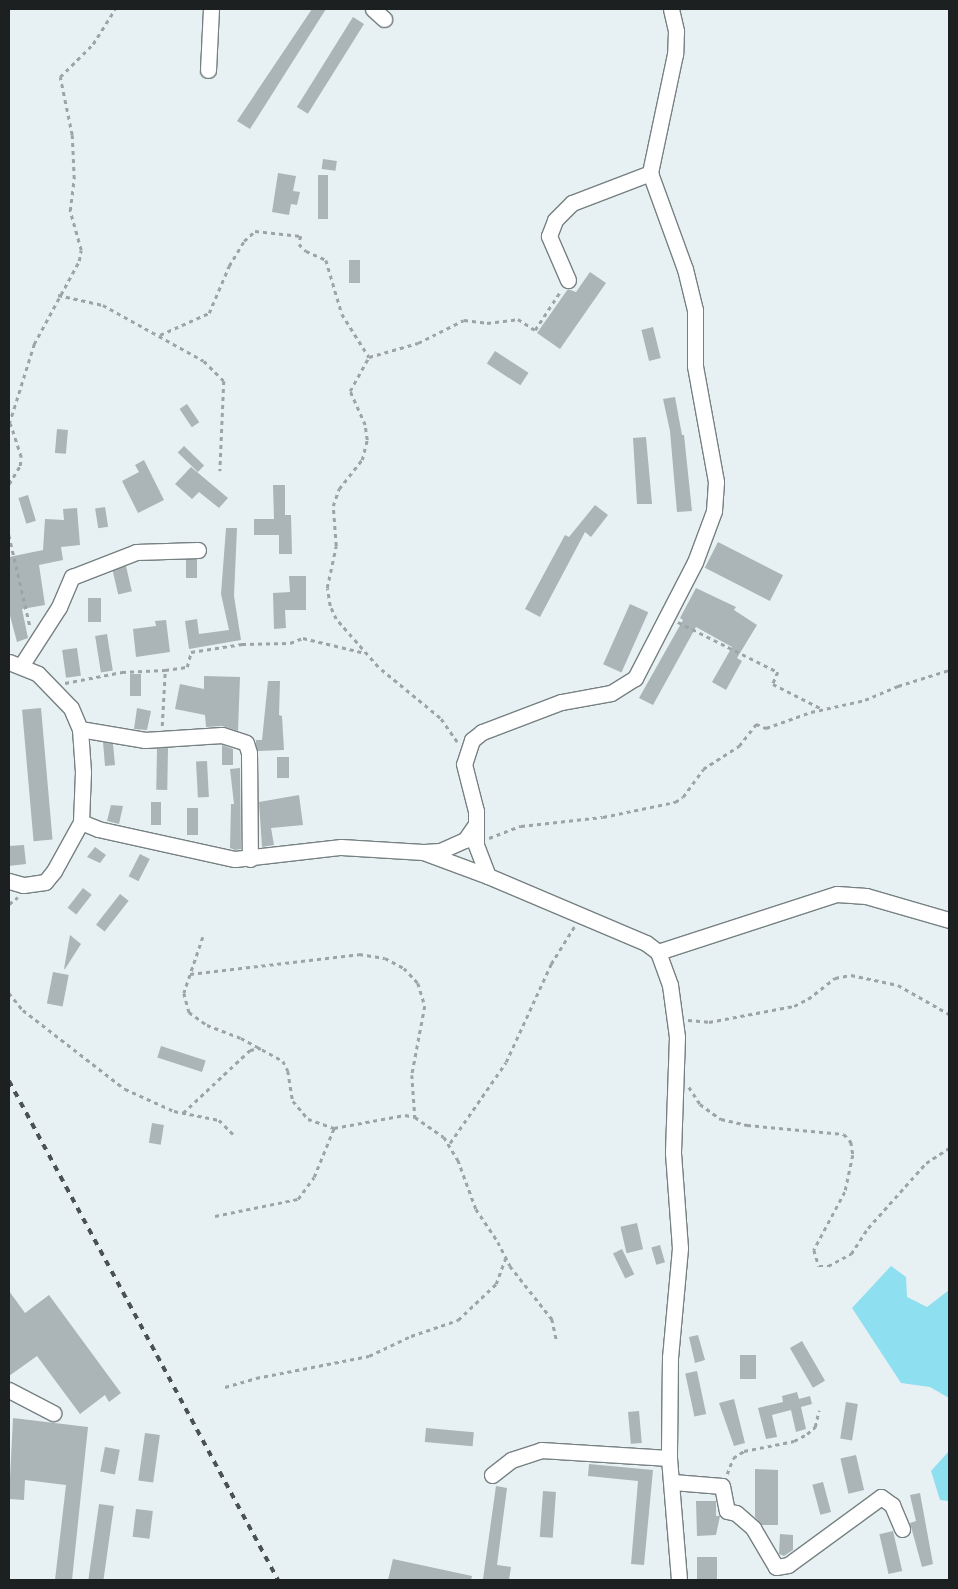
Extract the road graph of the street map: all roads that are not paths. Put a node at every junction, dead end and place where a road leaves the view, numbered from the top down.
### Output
1 (210, 9) edge
2 (671, 9) edge
3 (208, 70) dead end
4 (650, 173) junction
5 (568, 280) road end
6 (198, 550) dead end
7 (15, 664) edge
8 (80, 729) junction
9 (82, 822) junction
10 (475, 833) junction
11 (423, 852) junction
12 (250, 858) junction
13 (488, 876) junction
14 (9, 881) edge
15 (949, 920) edge
16 (658, 952) junction
17 (9, 1390) edge
18 (54, 1413) dead end
19 (669, 1458) junction
20 (492, 1475) dead end
21 (673, 1482) junction
22 (902, 1529) dead end
23 (679, 1580) edge

1 - 3 street
2 - 4 street
4 - 5 street
4 - 10 street
6 - 7 street
7 - 8 street
8 - 9 street
8 - 12 street
9 - 12 street
9 - 14 street
10 - 11 street
10 - 13 street
11 - 12 street
11 - 13 street
13 - 16 street
15 - 16 street
16 - 19 street
17 - 18 street
19 - 20 street
19 - 21 street
21 - 22 street
21 - 23 street

